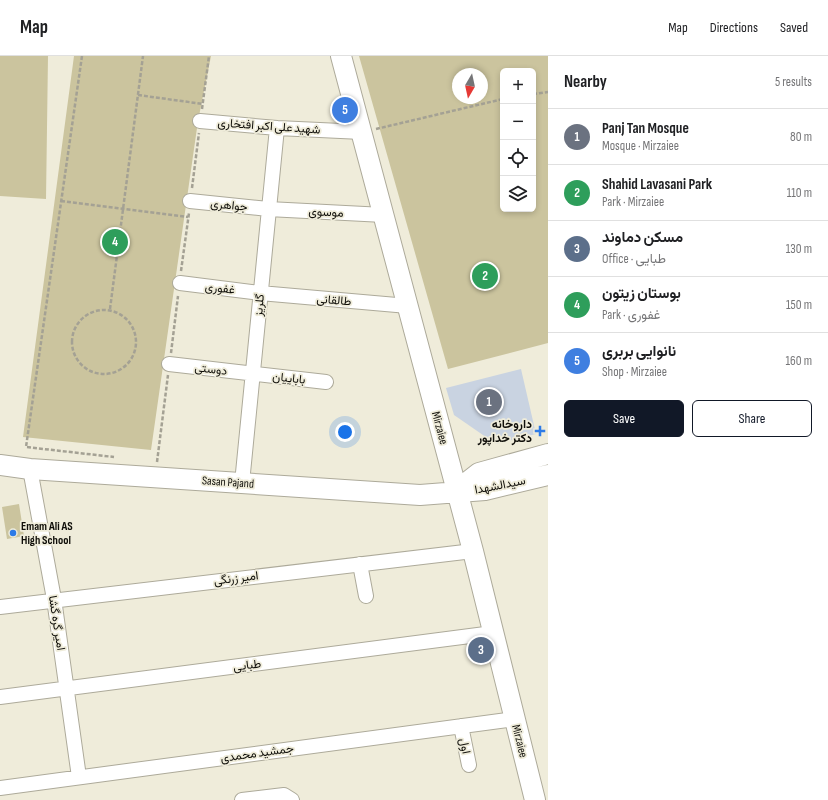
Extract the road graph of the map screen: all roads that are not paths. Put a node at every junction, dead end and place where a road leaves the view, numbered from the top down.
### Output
1 (342, 56) edge
2 (200, 121) road end
3 (276, 128) junction
4 (362, 132) junction
5 (190, 201) road end
6 (268, 209) junction
7 (384, 215) junction
8 (180, 283) road end
9 (260, 293) junction
10 (408, 306) junction
11 (169, 364) road end
12 (253, 374) junction
13 (326, 382) dead end
14 (548, 454) edge
15 (0, 465) edge
16 (30, 469) junction
17 (548, 474) edge
18 (242, 483) junction
19 (456, 491) junction
20 (473, 551) junction
21 (360, 564) junction
22 (366, 596) dead end
23 (54, 599) junction
24 (0, 607) edge
25 (493, 633) junction
26 (67, 688) junction
27 (0, 697) edge
28 (514, 719) junction
29 (461, 726) junction
30 (469, 766) dead end
31 (79, 777) junction
32 (0, 788) edge
33 (242, 800) edge
34 (292, 800) edge
35 (534, 800) edge

1 - 4 main road, Mirzaiee
2 - 3 street, شهید علی اکبر افتخاری
3 - 4 street, شهید علی اکبر افتخاری
3 - 6 street, گلریز
4 - 7 main road, Mirzaiee
5 - 6 street, جواهری
6 - 7 street, موسوی
6 - 9 street, گلریز
7 - 10 main road, Mirzaiee
8 - 9 street, غفوری
9 - 10 street, طالقانی
9 - 12 street, گلریز
10 - 19 main road, Mirzaiee
11 - 12 street, دوستی
12 - 13 street, باباییان
12 - 18 street, گلریز
14 - 19 main road, سیدالشهدا
15 - 16 main road, Sasan Pajand
16 - 18 main road, Sasan Pajand
16 - 23 street, امیر گره گشا
17 - 19 main road, سیدالشهدا
18 - 19 main road, Sasan Pajand
19 - 20 main road, Mirzaiee
20 - 21 street, امیر زرنگی
20 - 25 main road, Mirzaiee
21 - 22 street
21 - 23 street, امیر زرنگی
23 - 24 street, امیر زرنگی
23 - 26 street, امیر گره گشا
25 - 26 street, طبایی
25 - 28 main road, Mirzaiee
26 - 27 street, طبایی
26 - 31 street, امیر گره گشا
28 - 29 street, جمشید محمدی
28 - 35 main road, Mirzaiee
29 - 30 street, اول
29 - 31 street, جمشید محمدی
31 - 32 street, جمشید محمدی
33 - 34 street

